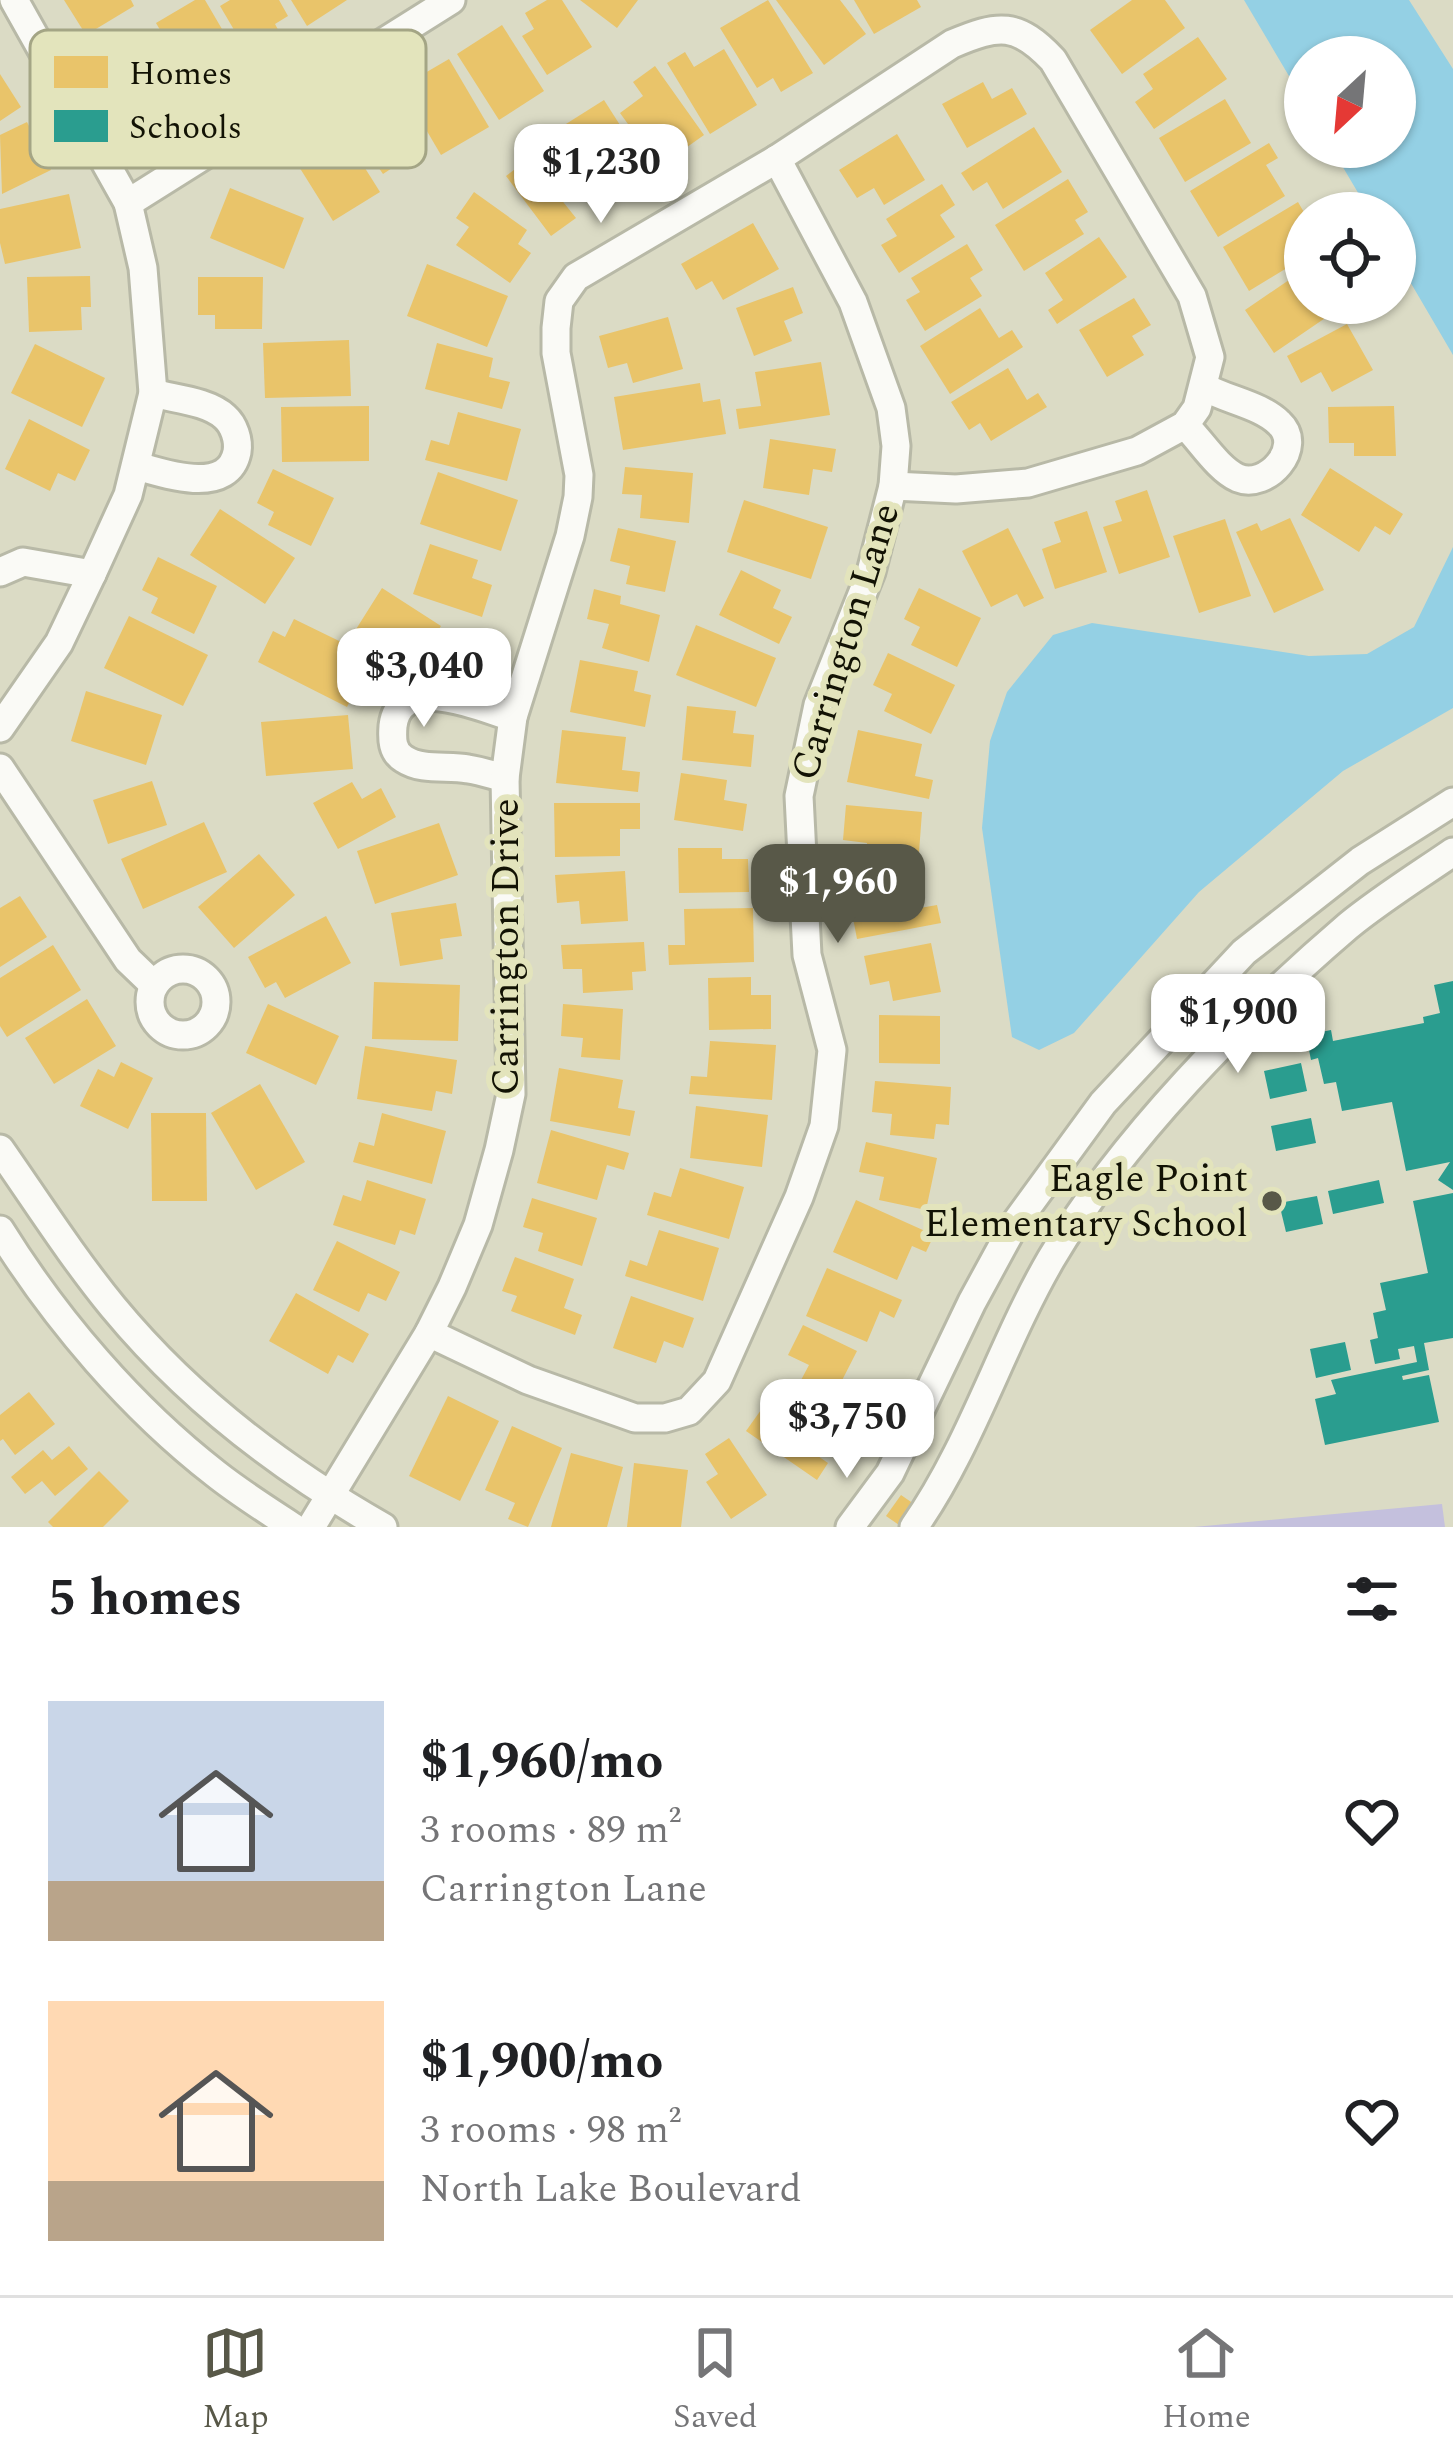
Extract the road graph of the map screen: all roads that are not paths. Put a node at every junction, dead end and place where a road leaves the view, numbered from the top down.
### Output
1 (14, 0) edge
2 (451, 0) edge
3 (31, 30) edge
4 (403, 30) edge
5 (776, 159) junction
6 (108, 168) edge
7 (184, 168) edge
8 (128, 203) junction
9 (1204, 387) junction
10 (153, 393) junction
11 (1186, 425) junction
12 (136, 466) junction
13 (893, 486) junction
14 (0, 572) edge
15 (92, 574) junction
16 (513, 717) junction
17 (0, 728) edge
18 (0, 768) edge
19 (505, 778) junction
20 (1453, 802) edge
21 (1453, 852) edge
22 (154, 985) dead end
23 (0, 1149) edge
24 (0, 1229) edge
25 (983, 1281) junction
26 (1026, 1304) junction
27 (429, 1334) junction
28 (330, 1497) junction
29 (293, 1527) edge
30 (311, 1527) edge
31 (383, 1527) edge
32 (851, 1527) edge
33 (914, 1527) edge

1 - 3 street
2 - 4 street
5 - 9 street, Carrington Drive
5 - 13 street, Carrington Lane
5 - 16 street, Carrington Drive
6 - 8 street
7 - 8 street
8 - 10 street
9 - 11 street, Carrington Drive
9 - 11 street
10 - 12 street
10 - 12 street
11 - 13 street
12 - 15 street
13 - 27 street, Carrington Lane
14 - 15 street
15 - 17 street
16 - 19 street, Carrington Drive
16 - 19 street
18 - 22 street
19 - 27 street, Carrington Drive
20 - 25 street
21 - 26 street
23 - 28 street
24 - 29 street
25 - 26 street
25 - 32 street
26 - 33 street
27 - 28 street, Carrington Drive
28 - 30 street, Carrington Drive
28 - 31 street

